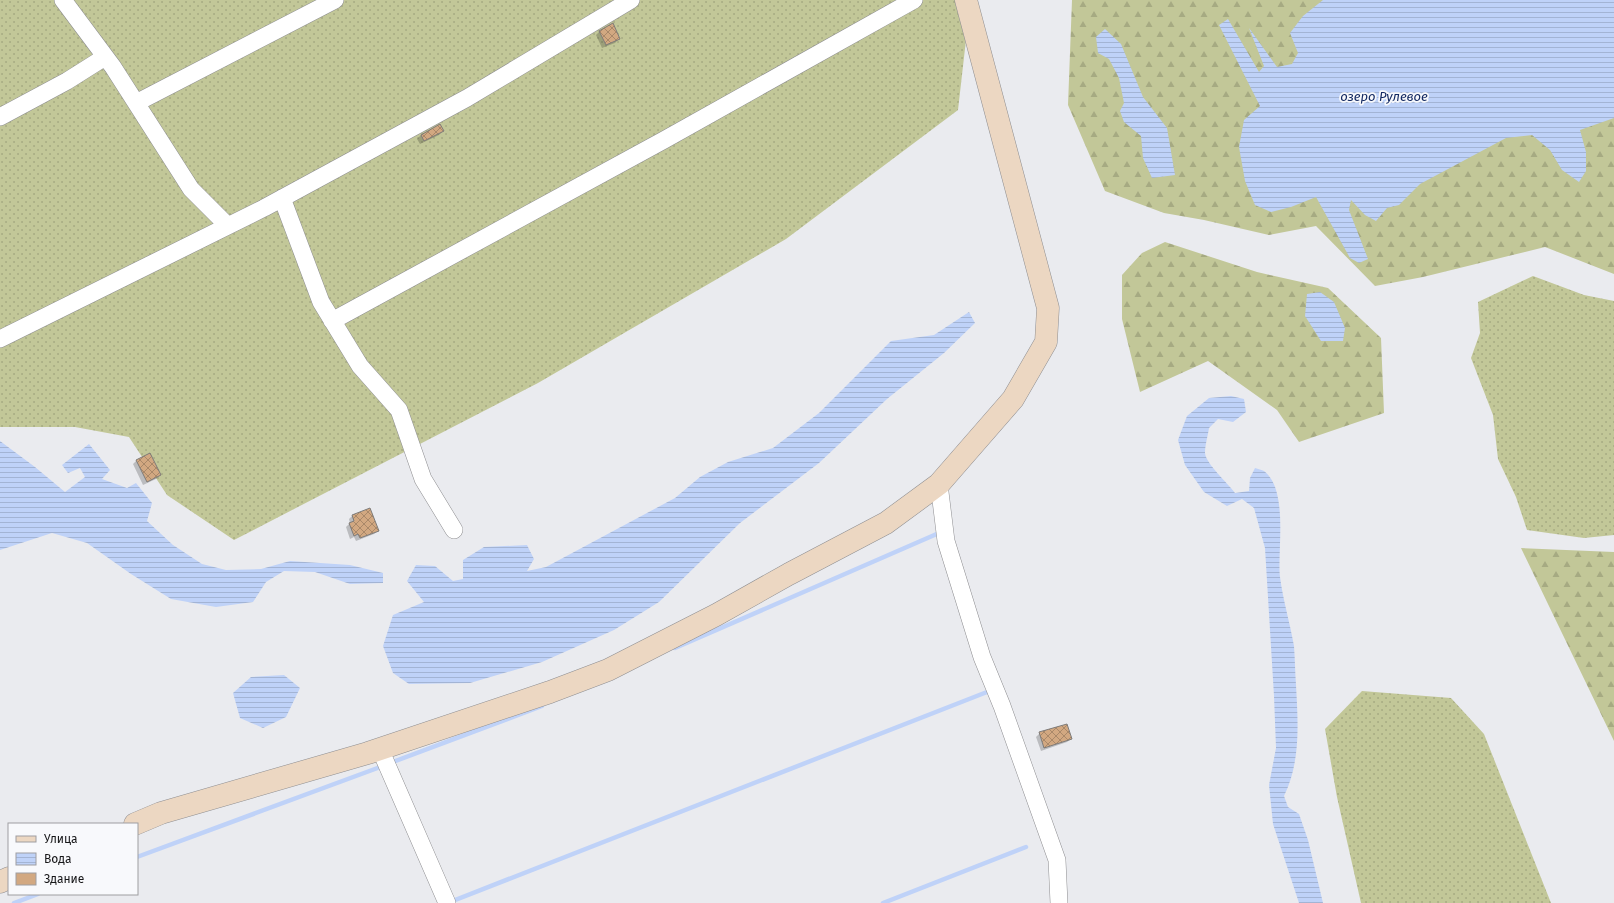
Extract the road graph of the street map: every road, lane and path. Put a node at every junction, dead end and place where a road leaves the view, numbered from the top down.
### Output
1 (63, 0) edge
2 (335, 0) edge
3 (631, 0) edge
4 (914, 0) edge
5 (966, 0) edge
6 (105, 57) junction
7 (136, 103) junction
8 (0, 117) edge
9 (282, 198) junction
10 (228, 226) junction
11 (332, 321) junction
12 (0, 339) edge
13 (939, 484) junction
14 (454, 530) dead end
15 (380, 749) junction
16 (137, 823) edge
17 (447, 903) edge
18 (1059, 903) edge

1 - 6 street
2 - 7 street
3 - 9 street
4 - 11 street
5 - 13 street
6 - 7 street
6 - 8 street
7 - 10 street
9 - 10 street
9 - 11 street
10 - 12 street
11 - 14 street
13 - 15 street
13 - 18 street
15 - 16 street
15 - 17 street

